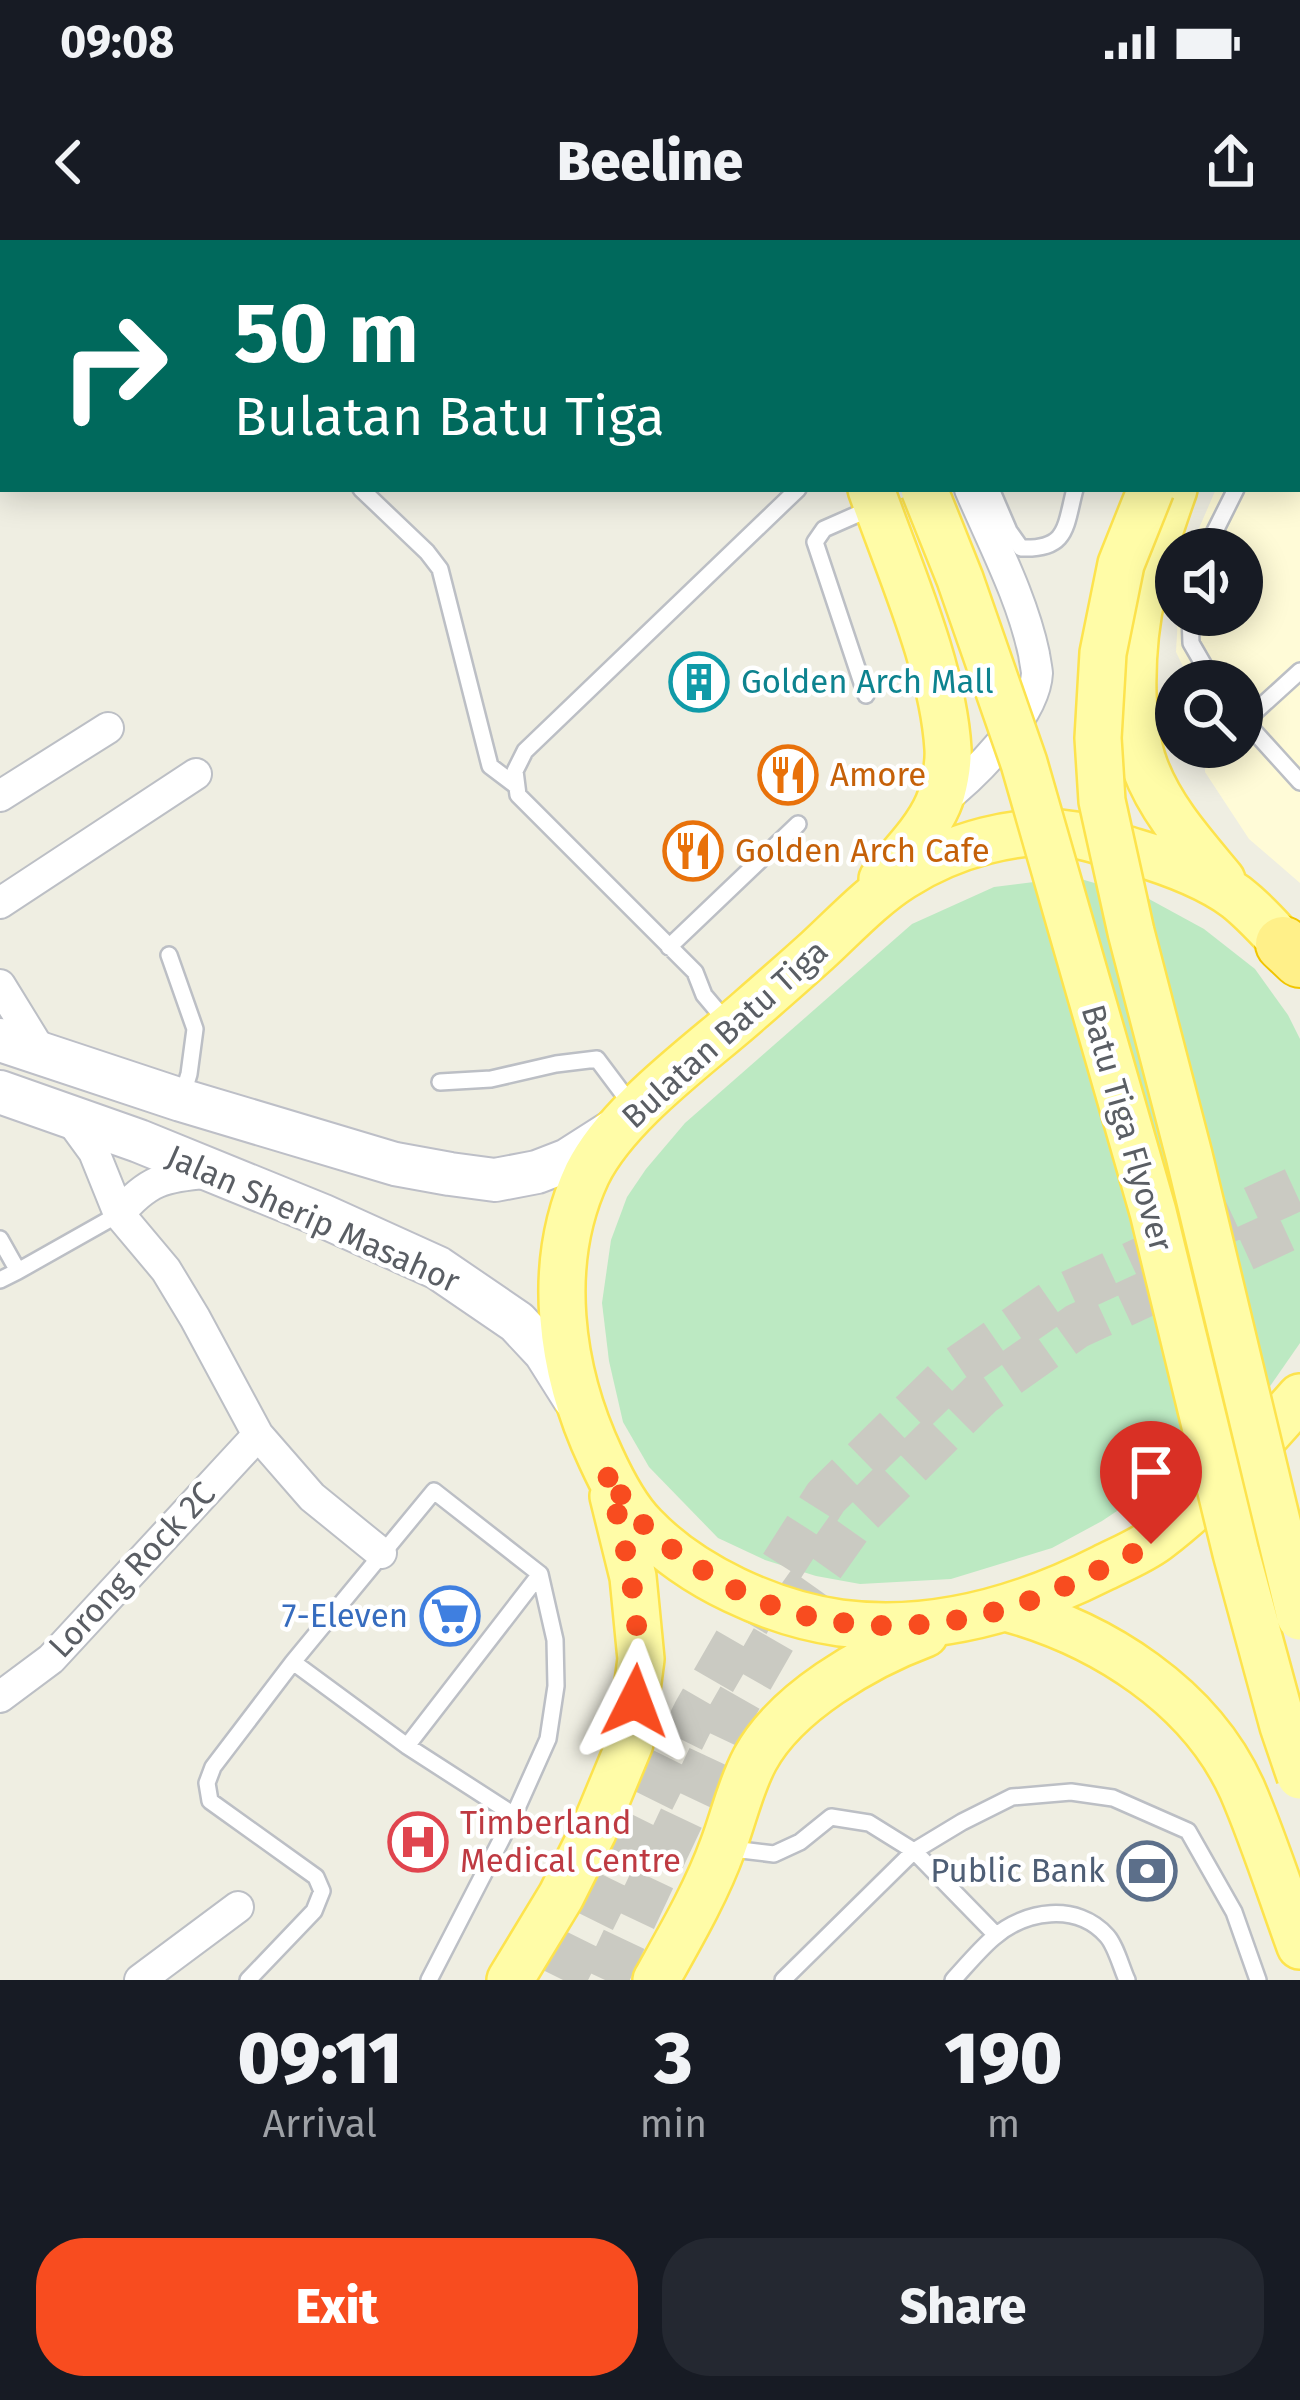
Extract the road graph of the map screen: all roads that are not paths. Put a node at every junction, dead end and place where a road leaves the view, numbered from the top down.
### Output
1 (364, 492) edge
2 (795, 492) edge
3 (925, 492) edge
4 (971, 492) edge
5 (992, 492) edge
6 (1074, 492) edge
7 (1150, 492) edge
8 (1173, 492) edge
9 (1234, 492) edge
10 (874, 497) edge
11 (1216, 528) edge
12 (1300, 671) edge
13 (866, 695) dead end
14 (1263, 703) edge
15 (108, 728) dead end
16 (1263, 741) edge
17 (196, 774) dead end
18 (1300, 782) edge
19 (515, 785) junction
20 (0, 796) edge
21 (938, 804) junction
22 (798, 824) dead end
23 (1236, 897) junction
24 (0, 903) edge
25 (845, 923) junction
26 (670, 947) junction
27 (169, 955) dead end
28 (1294, 955) edge
29 (0, 985) edge
30 (731, 1027) junction
31 (0, 1040) edge
32 (43, 1055) junction
33 (440, 1082) dead end
34 (0, 1092) edge
35 (181, 1100) junction
36 (66, 1114) junction
37 (630, 1117) junction
38 (214, 1172) junction
39 (119, 1214) junction
40 (0, 1239) edge
41 (18, 1271) junction
42 (0, 1280) edge
43 (1300, 1397) edge
44 (580, 1410) junction
45 (258, 1435) junction
46 (606, 1469) junction
47 (381, 1553) junction
48 (540, 1574) junction
49 (993, 1611) junction
50 (1300, 1617) edge
51 (293, 1662) junction
52 (0, 1697) edge
53 (407, 1746) junction
54 (1300, 1776) edge
55 (514, 1815) junction
56 (723, 1848) junction
57 (914, 1851) junction
58 (238, 1907) dead end
59 (996, 1935) junction
60 (1300, 1946) edge
61 (140, 1980) edge
62 (248, 1980) edge
63 (429, 1980) edge
64 (510, 1980) edge
65 (656, 1980) edge
66 (784, 1980) edge
67 (953, 1980) edge
68 (1127, 1980) edge
69 (1258, 1980) edge

1 - 19 lane
2 - 19 lane
3 - 54 main road, Batu Tiga Flyover, bridge
4 - 21 street
5 - 6 lane
7 - 50 main road, Batu Tiga Flyover, bridge
8 - 23 main road
9 - 11 lane
10 - 13 lane
10 - 21 main road
12 - 14 lane
15 - 20 street
16 - 18 lane
17 - 24 street
19 - 26 lane
21 - 25 main road
22 - 26 lane
23 - 25 main road, Bulatan Batu Tiga
23 - 28 main road, Bulatan Batu Tiga
25 - 30 main road, Bulatan Batu Tiga
26 - 30 lane
27 - 35 lane
29 - 32 street
30 - 37 main road, Bulatan Batu Tiga
31 - 32 main road, Jalan Sherip Masahor
32 - 35 main road, Jalan Sherip Masahor
33 - 37 lane
34 - 36 main road, Jalan Sherip Masahor
35 - 37 main road, Jalan Sherip Masahor
36 - 38 main road, Jalan Sherip Masahor
36 - 39 street
37 - 44 main road, Bulatan Batu Tiga
38 - 39 street
38 - 44 main road, Jalan Sherip Masahor
39 - 41 lane
39 - 45 street
40 - 41 lane
41 - 42 lane
43 - 49 main road, Bulatan Batu Tiga
44 - 46 main road, Bulatan Batu Tiga
45 - 47 street
45 - 52 street, Lorong Rock 2C
46 - 49 main road, Bulatan Batu Tiga
46 - 64 main road
47 - 48 lane
47 - 51 lane
48 - 53 lane
48 - 55 lane
49 - 56 main road
49 - 60 main road
51 - 53 lane
51 - 62 lane
53 - 55 lane
55 - 63 lane
56 - 57 lane
56 - 65 main road
57 - 59 lane
57 - 66 lane
57 - 69 lane
58 - 61 street
59 - 67 lane
59 - 68 lane

